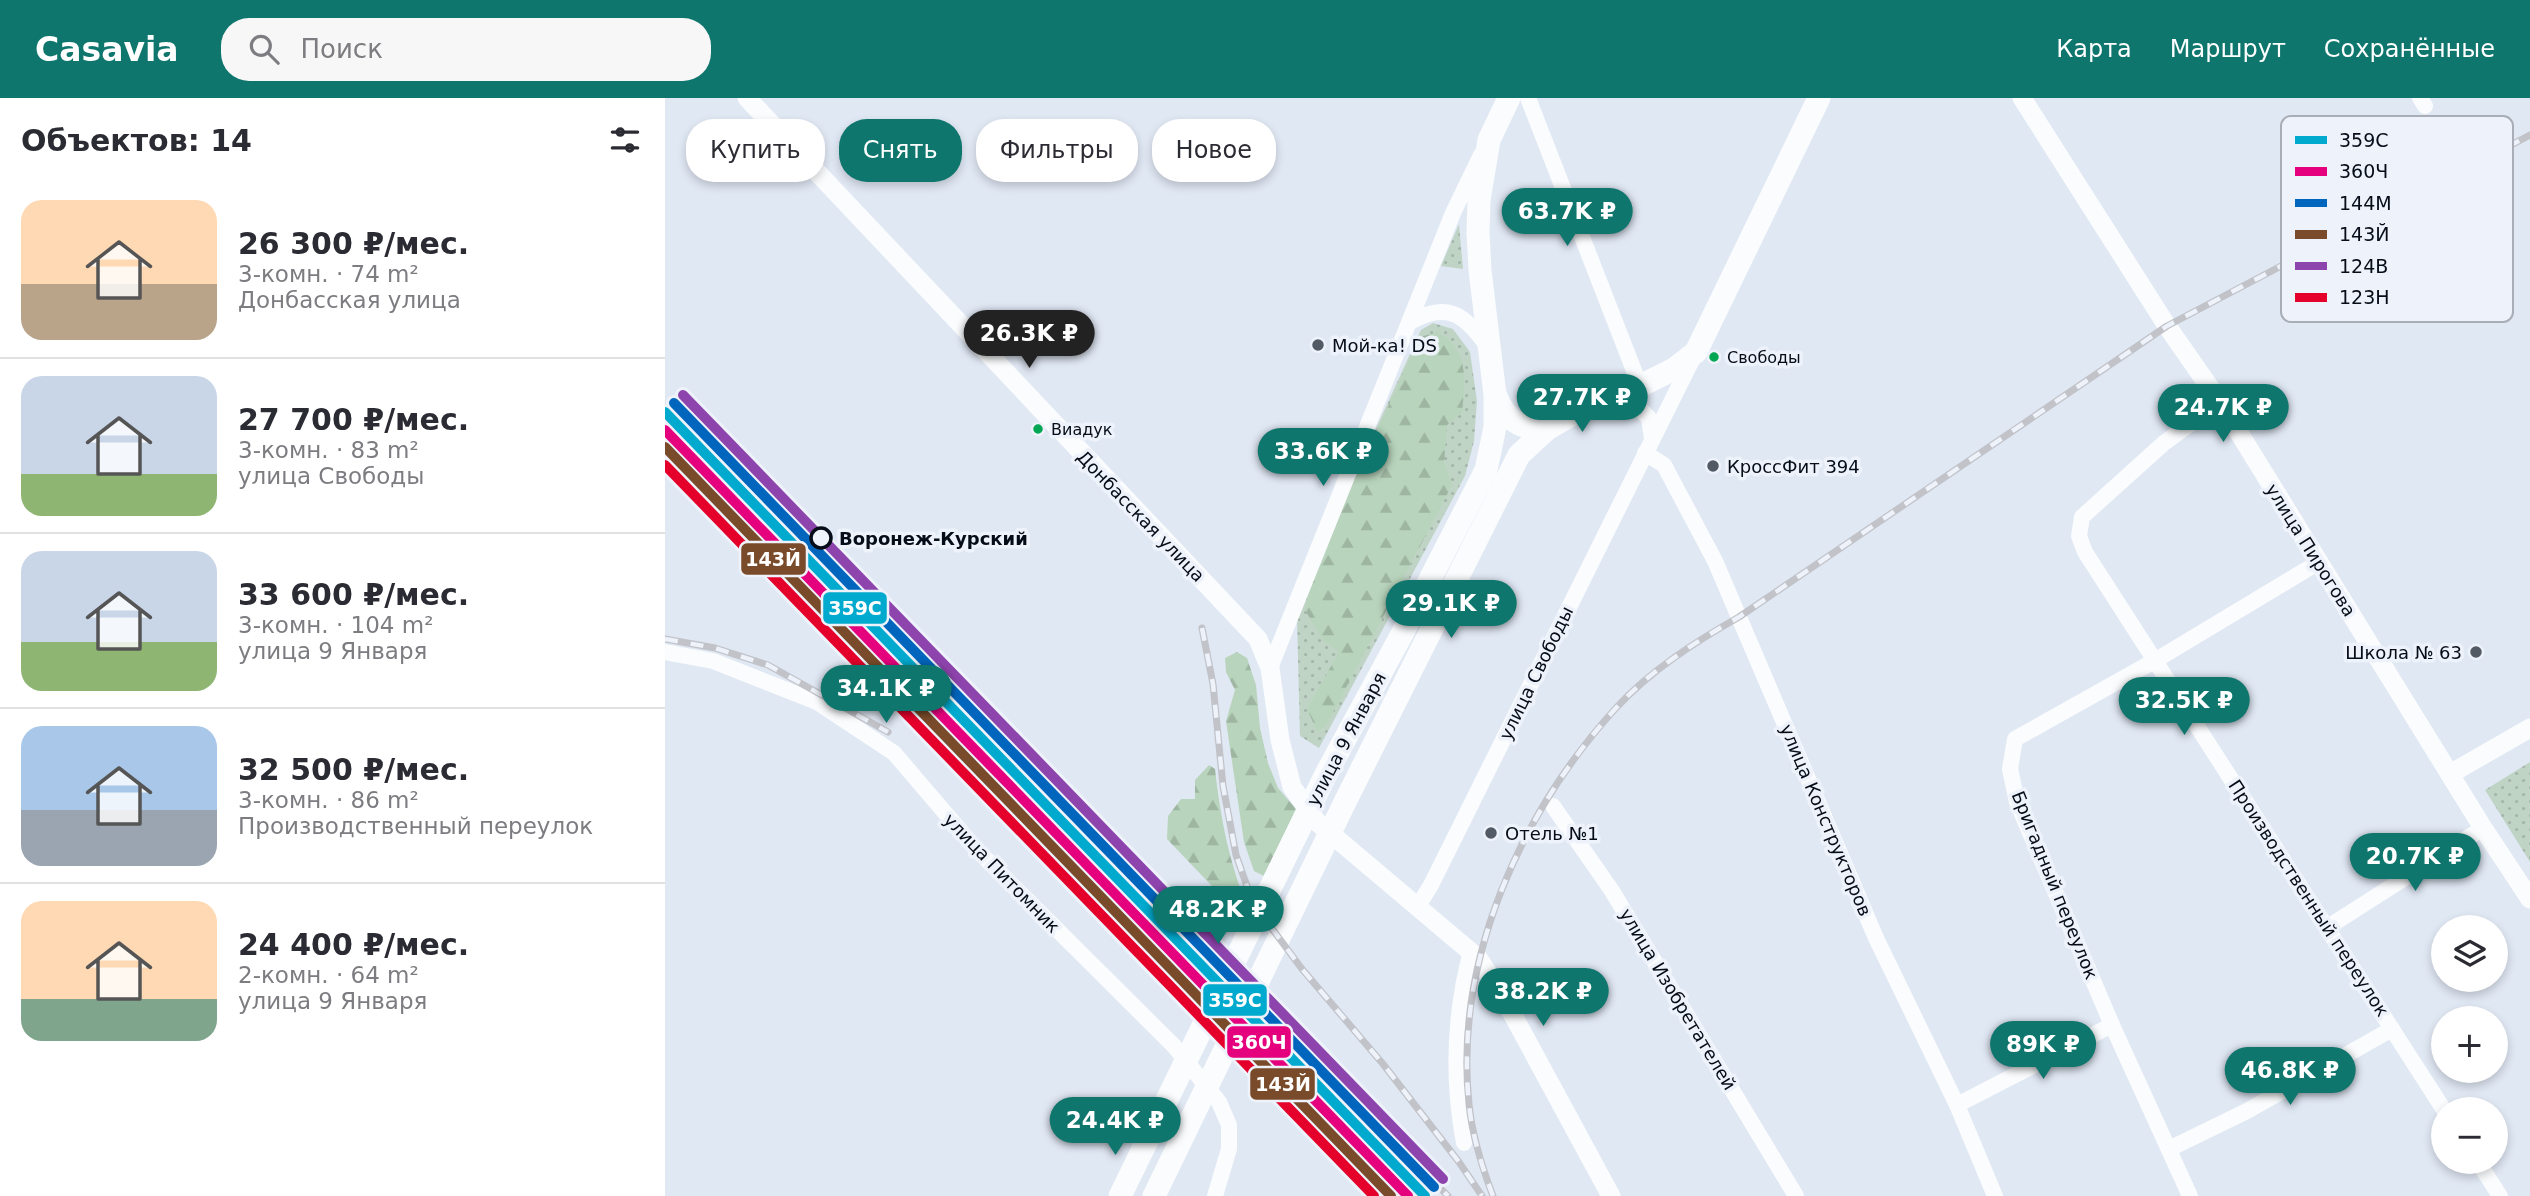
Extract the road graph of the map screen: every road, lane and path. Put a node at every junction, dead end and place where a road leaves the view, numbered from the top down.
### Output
1 (747, 98) edge
2 (1509, 98) edge
3 (1528, 98) edge
4 (2022, 98) edge
5 (1816, 99) edge
6 (1489, 140) junction
7 (1410, 322) junction
8 (1490, 350) junction
9 (1696, 352) junction
10 (1640, 386) junction
11 (1495, 395) junction
12 (1595, 401) junction
13 (2220, 402) junction
14 (1547, 429) junction
15 (1648, 446) junction
16 (1519, 456) joint
17 (2319, 562) junction
18 (665, 652) edge
19 (2156, 660) junction
20 (1270, 668) junction
21 (2530, 728) edge
22 (2450, 774) junction
23 (1553, 806) dead end
24 (2483, 828) junction
25 (2530, 899) edge
26 (1418, 906) junction
27 (2328, 927) junction
28 (1471, 951) junction
29 (2112, 1025) junction
30 (2392, 1029) junction
31 (2436, 1097) edge
32 (1957, 1105) junction
33 (1464, 1143) dead end
34 (2169, 1149) junction
35 (2486, 1174) edge
36 (1120, 1196) edge
37 (1154, 1196) edge
38 (1215, 1196) edge
39 (1611, 1196) edge
40 (1796, 1196) edge
41 (1995, 1196) edge
42 (2190, 1196) edge
43 (2500, 1196) edge

1 - 20 street, Донбасская улица
2 - 6 main road, улица 9 Января
3 - 10 street
4 - 13 street, улица Пирогова
5 - 9 main road, улица Свободы
6 - 7 street, улица 9 Января
6 - 8 main road, улица 9 Января
7 - 8 street
7 - 20 street, улица 9 Января
8 - 11 main road, улица 9 Января
9 - 10 main road, улица Свободы
9 - 15 street, улица Свободы
10 - 12 main road, улица Свободы
11 - 14 main road
11 - 36 main road, улица 9 Января
12 - 14 main road, улица Свободы
12 - 15 street
13 - 17 street, улица Пирогова
13 - 19 street, Производственный переулок
14 - 16 main road, улица Свободы
15 - 26 street, улица Свободы
15 - 32 street, улица Конструкторов
16 - 37 main road, улица 9 Января
17 - 19 street, Бригадный переулок
17 - 22 street, улица Пирогова
18 - 38 street, улица Питомник
19 - 27 street, Производственный переулок
19 - 29 street, Бригадный переулок
20 - 26 street, Донбасская улица
21 - 22 street
22 - 24 street, улица Пирогова
23 - 40 street, улица Изобретателей
24 - 25 street, улица Пирогова
24 - 27 street
26 - 28 street, Донбасская улица
27 - 30 street, Производственный переулок
28 - 33 street
28 - 39 street, Донбасская улица
29 - 32 street
29 - 34 street, Бригадный переулок
30 - 31 street, Производственный переулок
30 - 34 street
32 - 41 street, улица Конструкторов
34 - 42 street, Бригадный переулок
35 - 43 street

